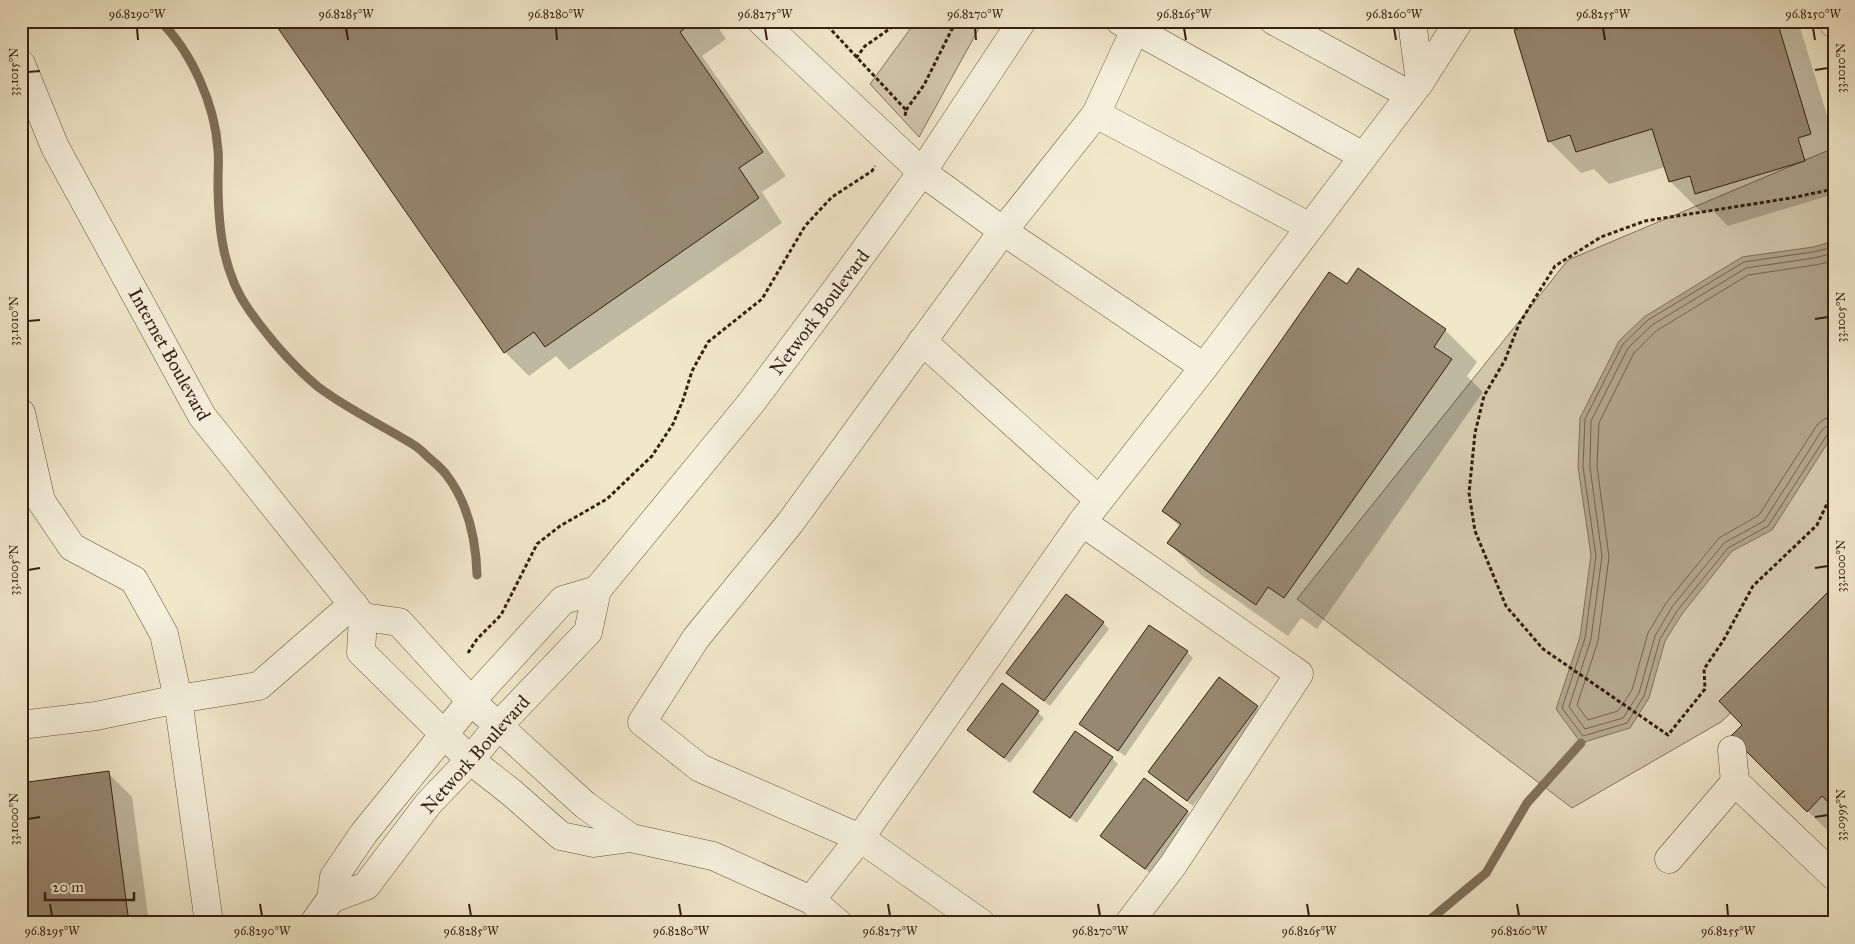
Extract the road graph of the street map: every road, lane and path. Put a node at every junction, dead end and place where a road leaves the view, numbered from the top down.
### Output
1 (761, 21) edge
2 (823, 21) edge
3 (901, 21) edge
4 (956, 21) edge
5 (1022, 21) edge
6 (1274, 21) edge
7 (1412, 21) edge
8 (1459, 21) edge
9 (1131, 24) edge
10 (856, 58) junction
11 (21, 64) edge
12 (1415, 88) junction
13 (906, 110) junction
14 (1096, 114) junction
15 (892, 144) junction
16 (1363, 156) junction
17 (922, 172) junction
18 (1834, 189) edge
19 (1310, 227) junction
20 (1003, 231) junction
21 (922, 341) junction
22 (1204, 367) junction
23 (21, 413) edge
24 (1834, 489) edge
25 (1099, 500) junction
26 (1082, 522) junction
27 (597, 590) junction
28 (358, 610) junction
29 (452, 679) junction
30 (178, 699) junction
31 (471, 701) junction
32 (21, 725) edge
33 (499, 725) junction
34 (444, 734) junction
35 (1732, 750) dead end
36 (470, 760) junction
37 (1734, 782) junction
38 (631, 838) junction
39 (860, 838) junction
40 (1669, 859) dead end
41 (1834, 876) edge
42 (331, 899) junction
43 (811, 900) junction
44 (209, 923) edge
45 (314, 923) edge
46 (838, 923) edge
47 (981, 923) edge
48 (1129, 923) edge

1 - 15 street
2 - 10 path
3 - 10 path
4 - 13 path
5 - 17 street, Network Boulevard
6 - 12 street
7 - 12 street
8 - 12 street
9 - 14 street
9 - 16 street
10 - 13 path
11 - 28 street, Internet Boulevard
12 - 16 street
13 - 15 path
14 - 19 street
14 - 20 street
15 - 17 street
15 - 29 path
16 - 19 street
17 - 20 street
17 - 27 street, Network Boulevard
18 - 24 path
19 - 22 street
20 - 21 street
20 - 22 street
21 - 25 street
21 - 39 street
22 - 25 street
23 - 30 street
25 - 26 street
26 - 39 street
26 - 48 street
27 - 31 street, Network Boulevard
27 - 33 street, Network Boulevard
28 - 29 street
28 - 30 street
28 - 34 street
29 - 31 street
30 - 32 street
30 - 44 street
31 - 33 street
31 - 34 street, Network Boulevard
33 - 36 street, Network Boulevard
33 - 38 street
34 - 36 street
34 - 42 street, Network Boulevard
35 - 37 street
36 - 38 street
36 - 42 street, Network Boulevard
37 - 40 street
37 - 41 street
38 - 43 street
39 - 43 street
39 - 47 street
42 - 45 street, Network Boulevard
43 - 46 street

